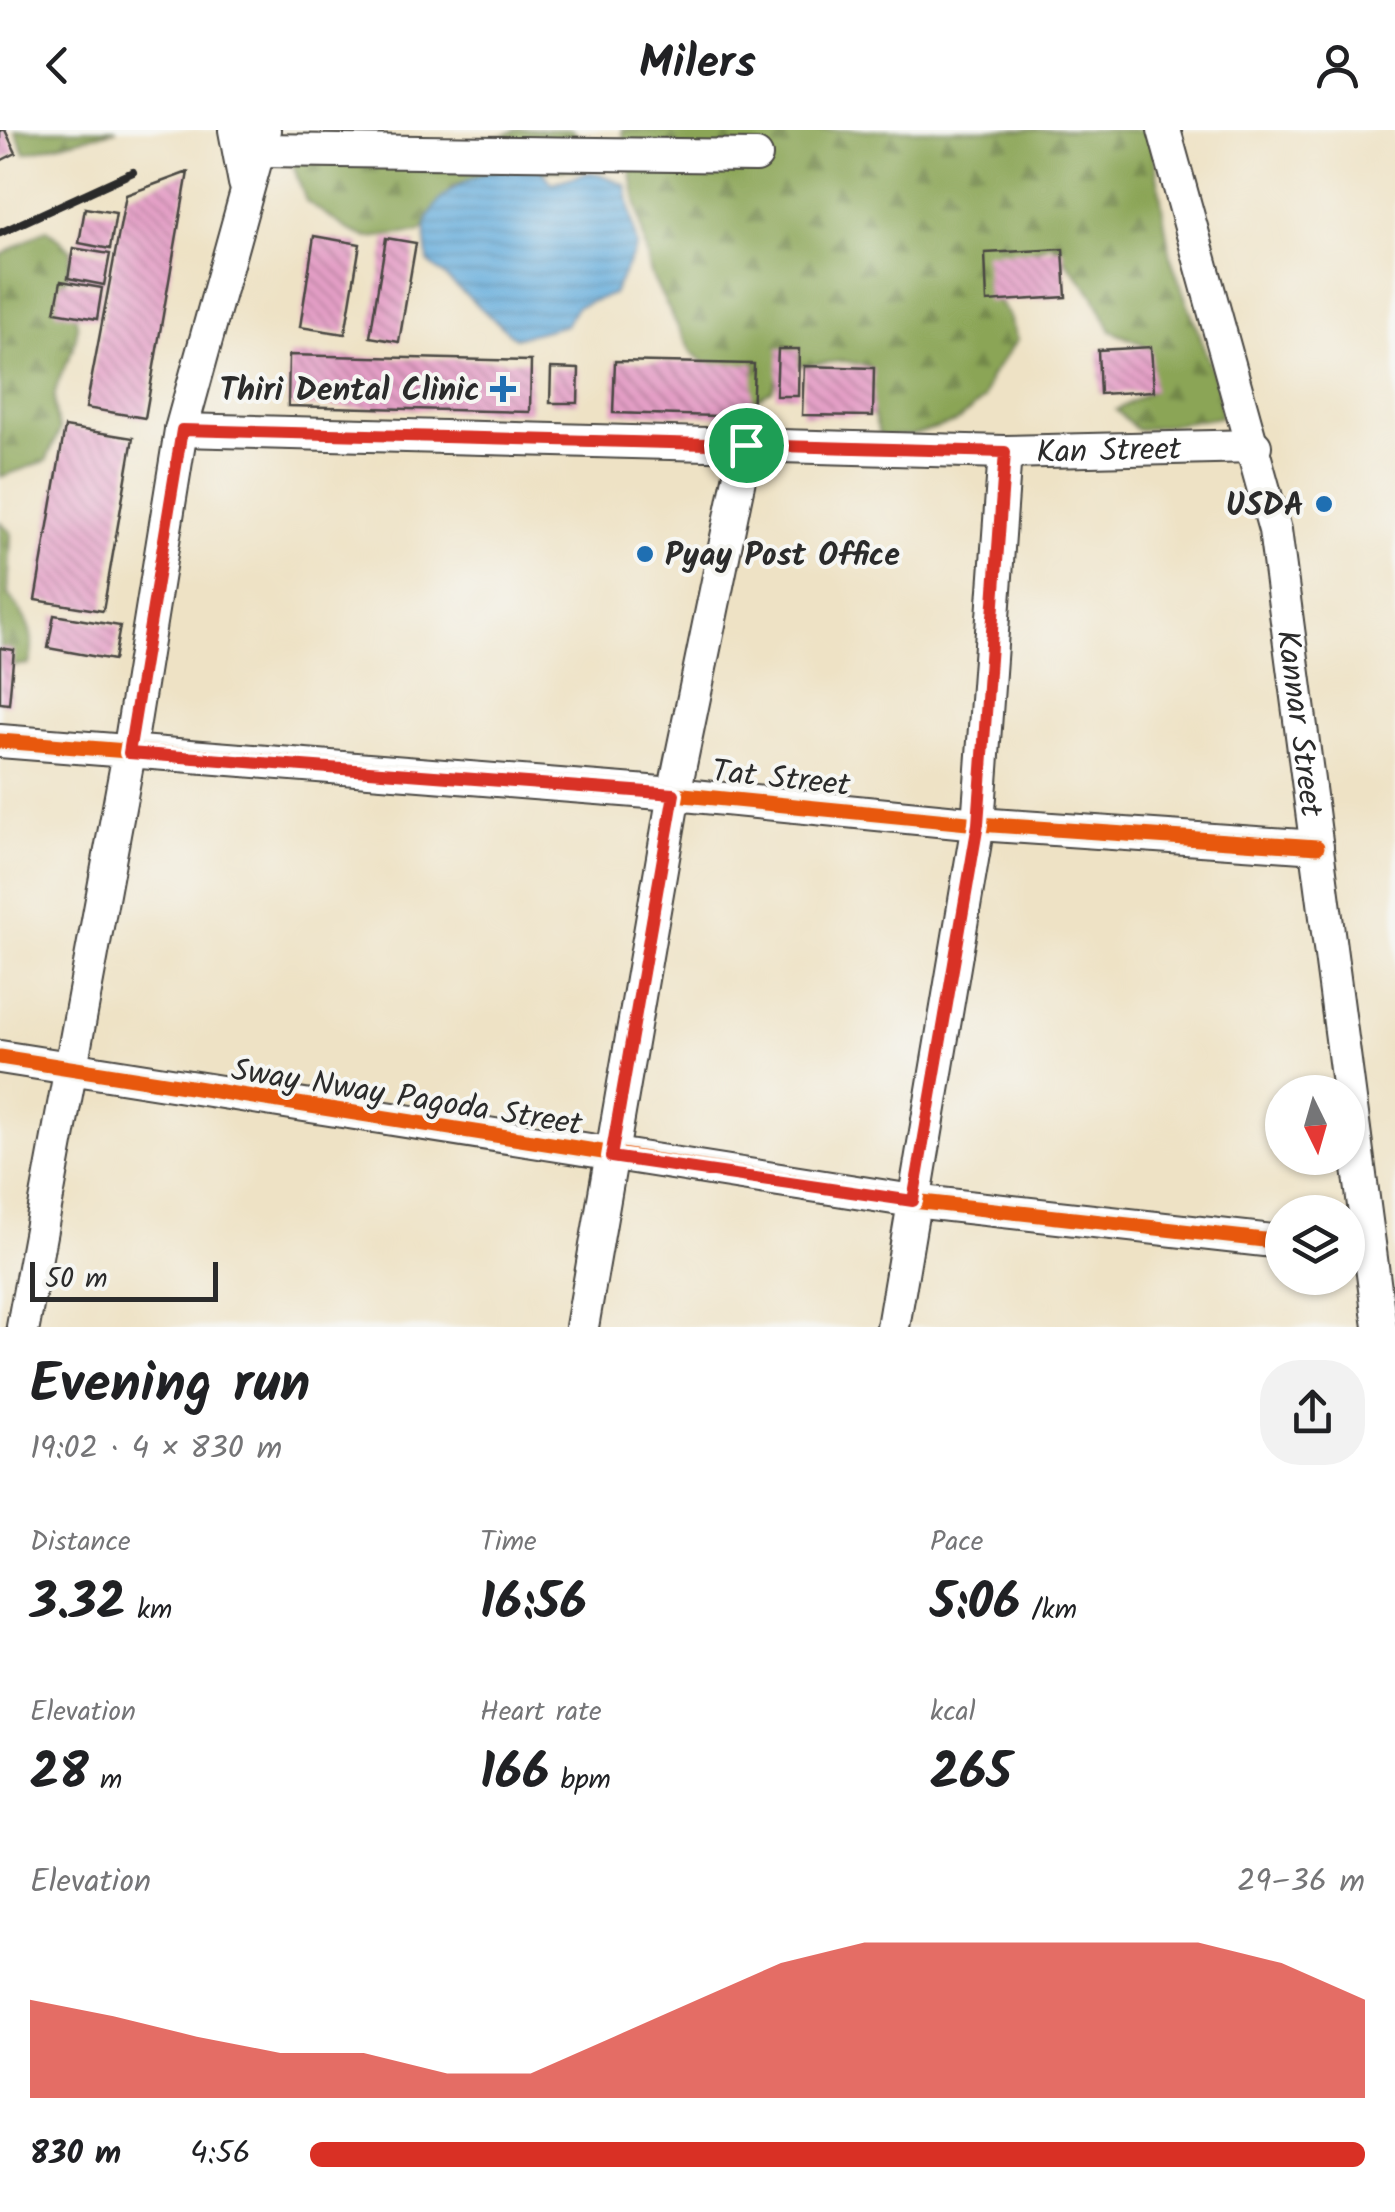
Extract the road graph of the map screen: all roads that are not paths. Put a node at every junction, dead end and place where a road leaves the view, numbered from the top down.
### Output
1 (1164, 130) edge
2 (253, 137) edge
3 (756, 156) dead end
4 (182, 430) junction
5 (746, 445) junction
6 (1255, 446) junction
7 (1005, 452) junction
8 (0, 741) edge
9 (129, 753) junction
10 (674, 794) junction
11 (978, 824) junction
12 (1317, 846) junction
13 (0, 1057) edge
14 (72, 1070) junction
15 (611, 1157) junction
16 (1354, 1195) edge
17 (913, 1201) junction
18 (1265, 1240) edge
19 (1365, 1270) edge
20 (24, 1327) edge
21 (582, 1327) edge
22 (893, 1327) edge
23 (1380, 1327) edge

1 - 6 street, Kannar Street
2 - 3 street
2 - 4 street
4 - 5 street, Kan Street
4 - 9 street
5 - 7 street, Kan Street
5 - 10 street
6 - 7 street, Kan Street
6 - 12 street, Kannar Street
7 - 11 street
8 - 9 street, Tat Street
9 - 10 street, Tat Street
9 - 14 street
10 - 11 street, Tat Street
10 - 15 street
11 - 12 street, Tat Street
11 - 17 street
12 - 16 street, Kannar Street
13 - 14 street, Sway Nway Pagoda Street
14 - 15 street, Sway Nway Pagoda Street
14 - 20 street
15 - 17 street, Sway Nway Pagoda Street
15 - 21 street
17 - 18 street, Sway Nway Pagoda Street
17 - 22 street
19 - 23 street, Kannar Street

